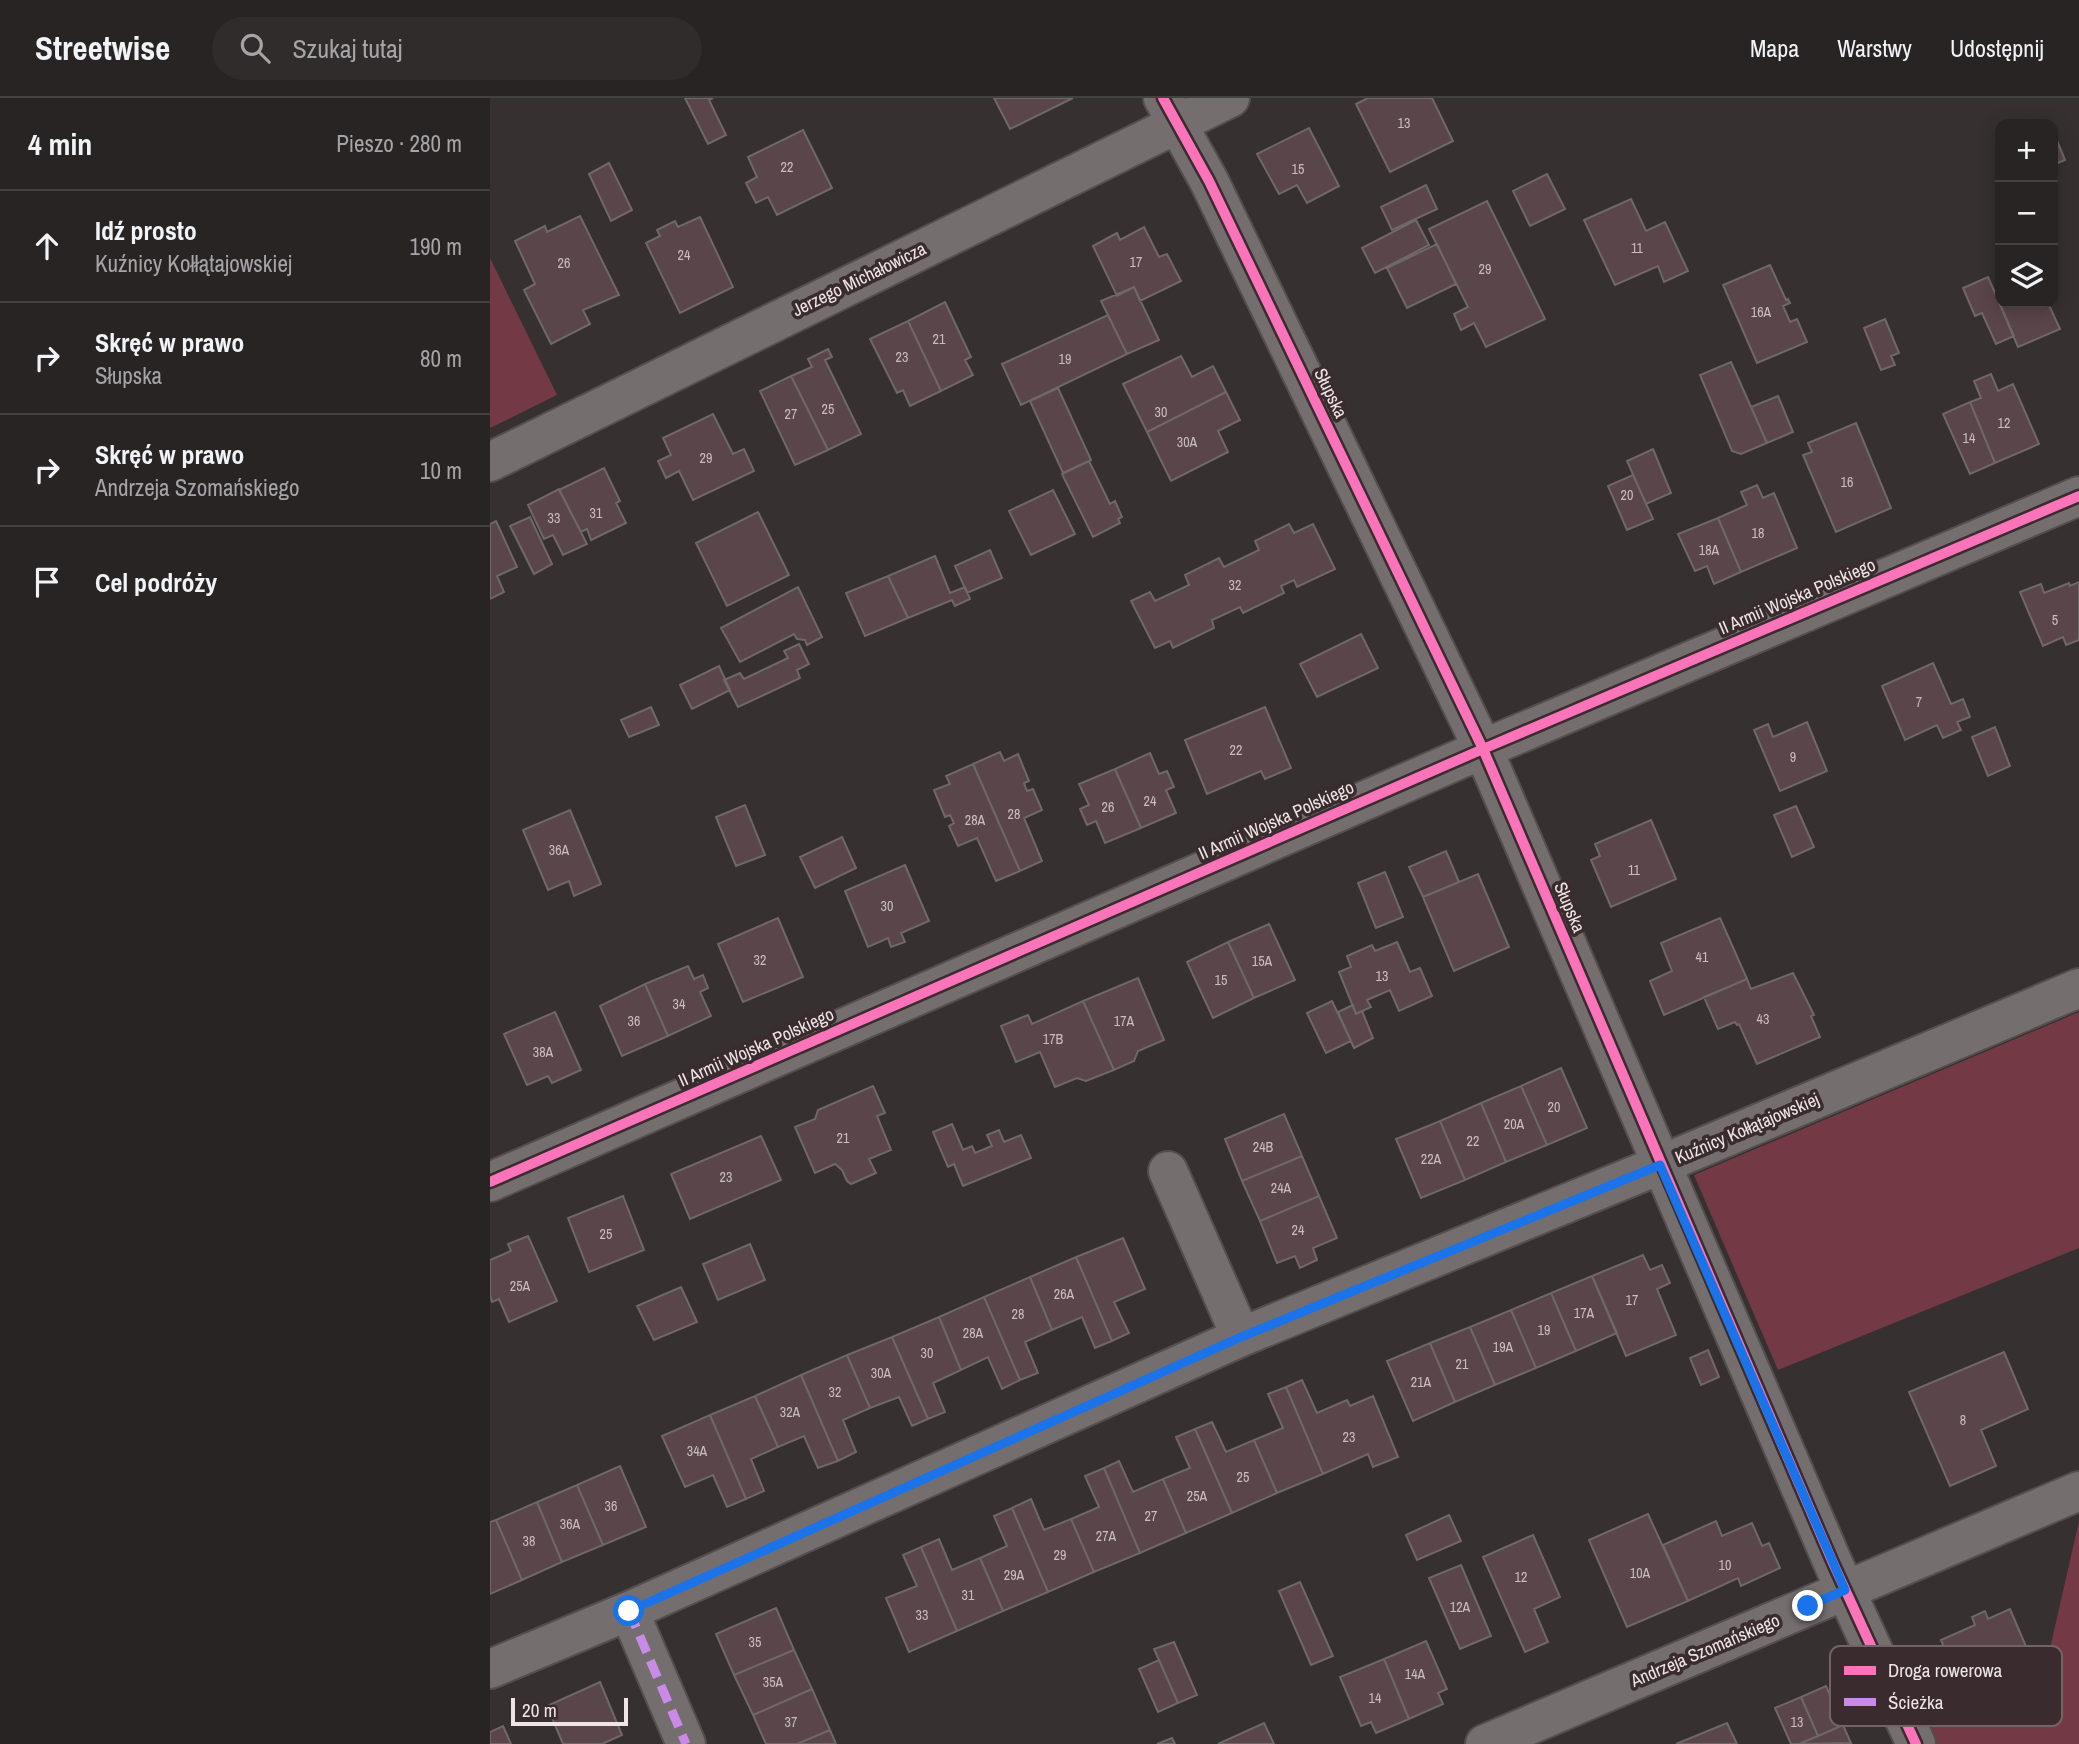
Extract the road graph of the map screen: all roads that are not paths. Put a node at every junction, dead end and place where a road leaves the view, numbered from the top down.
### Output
1 (1230, 98) edge
2 (1170, 111) edge
3 (490, 462) edge
4 (2079, 496) edge
5 (1483, 749) junction
6 (2079, 988) edge
7 (1660, 1165) junction
8 (1168, 1171) dead end
9 (490, 1182) edge
10 (1241, 1337) junction
11 (2079, 1490) edge
12 (1845, 1590) junction
13 (629, 1611) junction
14 (1871, 1646) edge
15 (490, 1669) edge
16 (1908, 1726) edge
17 (686, 1744) edge
18 (1485, 1744) edge
19 (1916, 1744) edge

1 - 2 street, Jerzego Michałowicza
2 - 3 street, Jerzego Michałowicza
2 - 5 street, Słupska
4 - 5 street, II Armii Wojska Polskiego
5 - 7 street, Słupska
5 - 9 street, II Armii Wojska Polskiego
6 - 7 street, Kuźnicy Kołłątajowskiej
7 - 10 street, Kuźnicy Kołłątajowskiej
7 - 12 street, Słupska
8 - 10 street
10 - 13 street, Kuźnicy Kołłątajowskiej
11 - 12 street, Andrzeja Szomańskiego
12 - 14 street, Słupska
12 - 18 street, Andrzeja Szomańskiego
13 - 15 street, Kuźnicy Kołłątajowskiej
13 - 17 street
16 - 19 street, Słupska

